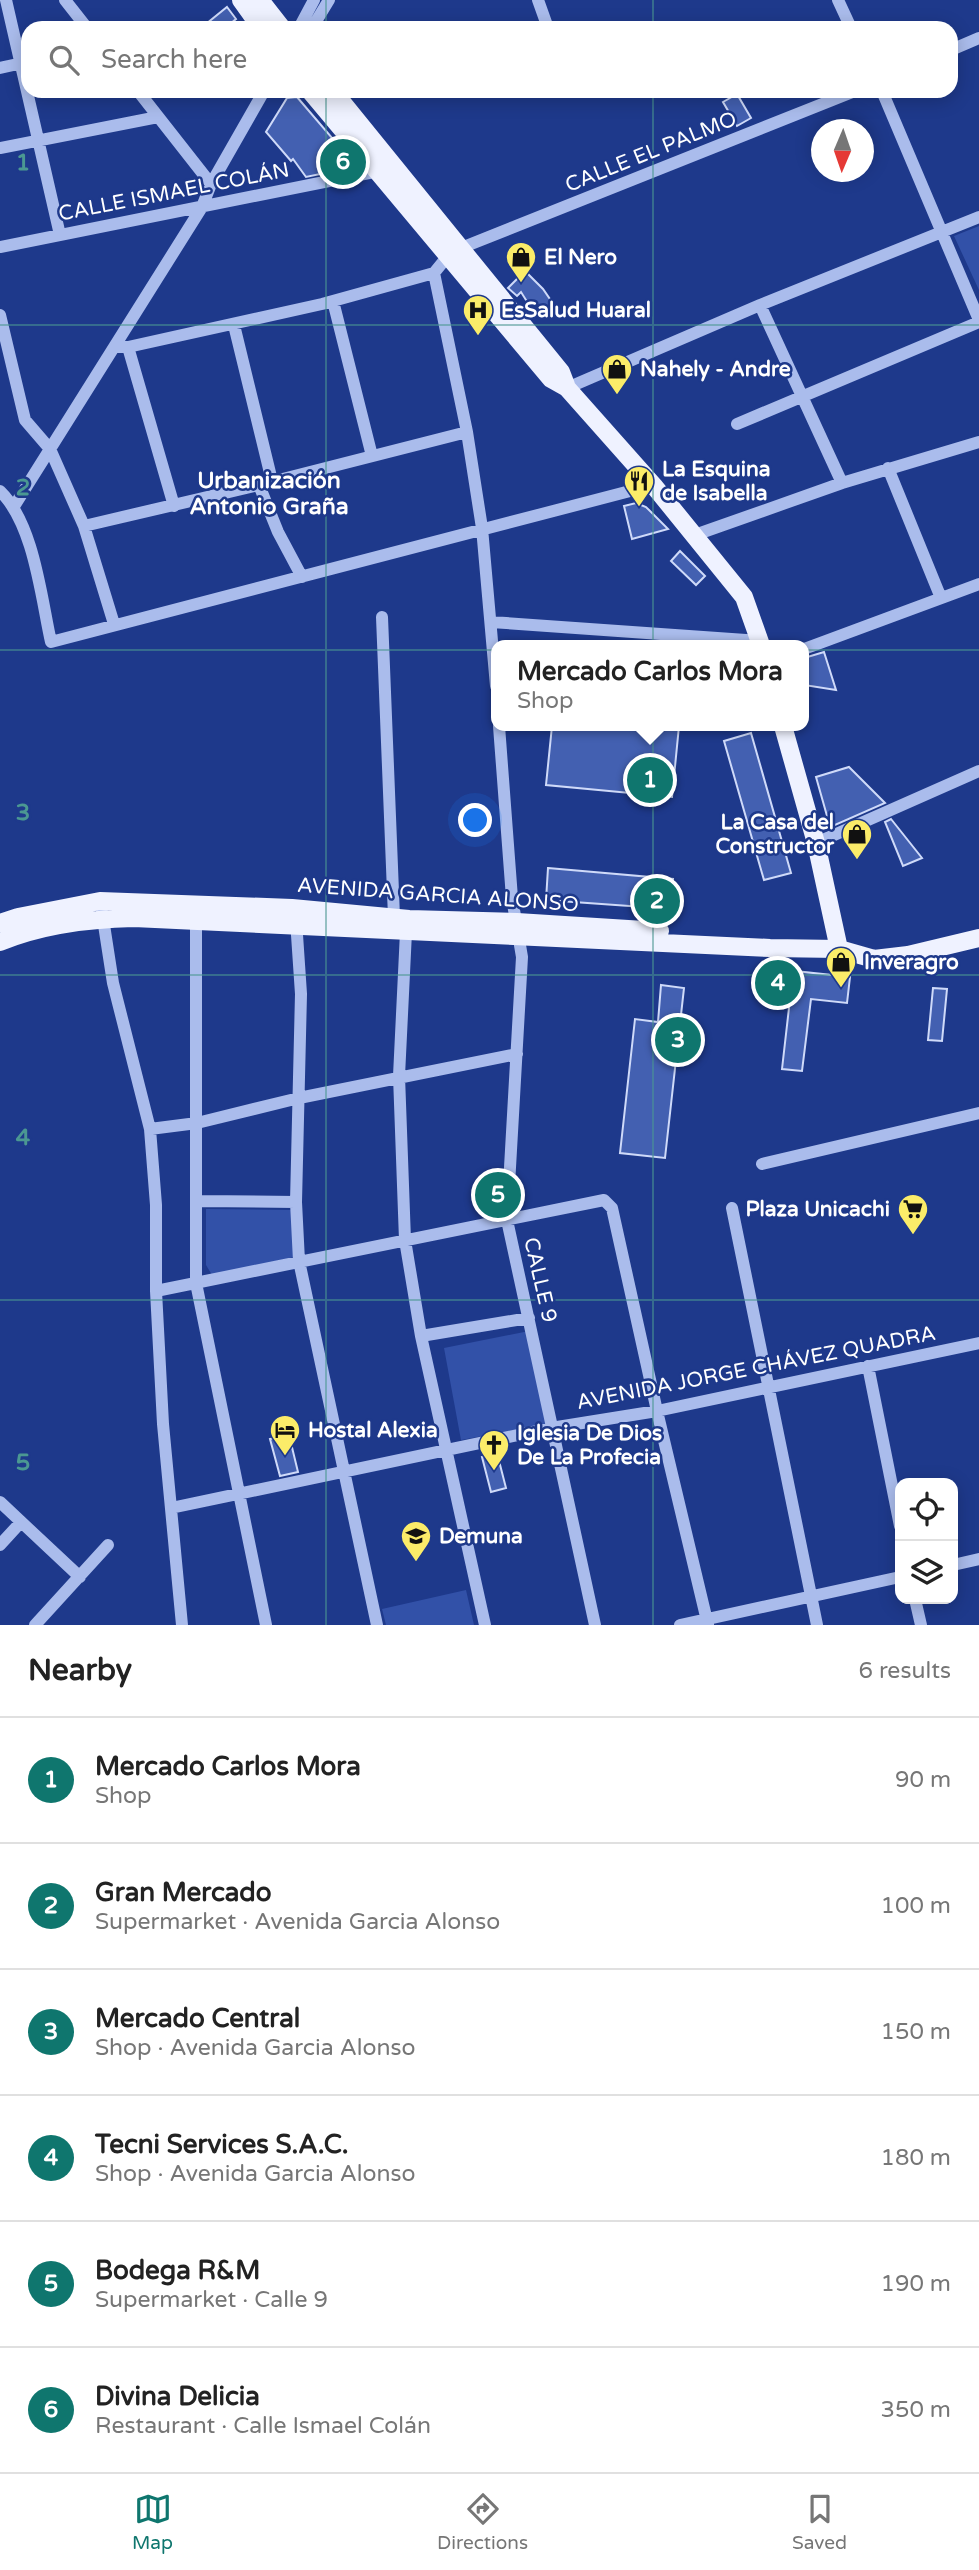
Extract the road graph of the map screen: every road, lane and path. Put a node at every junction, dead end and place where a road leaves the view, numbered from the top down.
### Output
1 (6, 0) edge
2 (65, 0) edge
3 (241, 0) edge
4 (260, 0) edge
5 (314, 0) edge
6 (329, 0) edge
7 (538, 0) edge
8 (838, 0) edge
9 (82, 21) edge
10 (256, 21) edge
11 (276, 21) edge
12 (303, 21) edge
13 (316, 21) edge
14 (546, 21) edge
15 (848, 21) edge
16 (979, 37) edge
17 (958, 47) edge
18 (21, 52) edge
19 (21, 64) edge
20 (0, 68) edge
21 (31, 98) edge
22 (143, 98) edge
23 (260, 98) edge
24 (316, 98) edge
25 (339, 98) edge
26 (838, 98) edge
27 (885, 98) edge
28 (158, 117) junction
29 (39, 140) junction
30 (0, 148) edge
31 (397, 168) junction
32 (377, 171) junction
33 (211, 184) junction
34 (202, 207) junction
35 (979, 216) edge
36 (940, 231) junction
37 (60, 235) junction
38 (0, 247) edge
39 (454, 253) junction
40 (434, 273) junction
41 (333, 301) junction
42 (761, 305) junction
43 (0, 315) edge
44 (979, 321) edge
45 (234, 325) junction
46 (114, 346) junction
47 (128, 347) junction
48 (567, 388) junction
49 (804, 396) junction
50 (737, 424) dead end
51 (467, 432) junction
52 (979, 442) edge
53 (50, 449) junction
54 (372, 456) junction
55 (888, 468) junction
56 (272, 481) junction
57 (842, 482) junction
58 (259, 485) junction
59 (653, 485) junction
60 (0, 491) edge
61 (174, 506) junction
62 (13, 508) junction
63 (84, 526) junction
64 (482, 528) junction
65 (692, 536) junction
66 (302, 577) junction
67 (979, 584) edge
68 (941, 598) junction
69 (382, 617) dead end
70 (491, 622) junction
71 (114, 624) junction
72 (492, 640) edge
73 (722, 640) edge
74 (759, 640) edge
75 (809, 647) edge
76 (499, 731) edge
77 (784, 731) edge
78 (979, 771) edge
79 (816, 843) junction
80 (292, 908) junction
81 (102, 910) junction
82 (196, 913) junction
83 (394, 918) junction
84 (0, 923) edge
85 (298, 926) junction
86 (518, 930) junction
87 (406, 932) junction
88 (0, 942) edge
89 (977, 944) edge
90 (839, 949) junction
91 (517, 1054) junction
92 (399, 1076) junction
93 (299, 1098) junction
94 (979, 1114) edge
95 (197, 1123) junction
96 (150, 1129) junction
97 (762, 1164) dead end
98 (198, 1201) junction
99 (296, 1202) junction
100 (732, 1209) dead end
101 (506, 1220) junction
102 (405, 1240) junction
103 (299, 1261) junction
104 (197, 1283) junction
105 (156, 1292) junction
106 (529, 1318) junction
107 (421, 1336) junction
108 (979, 1343) edge
109 (868, 1367) junction
110 (767, 1389) junction
111 (657, 1411) junction
112 (551, 1428) junction
113 (446, 1451) junction
114 (346, 1472) junction
115 (239, 1495) junction
116 (0, 1502) edge
117 (895, 1502) edge
118 (170, 1508) junction
119 (21, 1522) junction
120 (0, 1545) edge
121 (108, 1545) dead end
122 (979, 1559) edge
123 (958, 1564) edge
124 (80, 1577) junction
125 (895, 1578) edge
126 (811, 1595) junction
127 (916, 1604) edge
128 (708, 1622) edge
129 (35, 1625) edge
130 (182, 1625) edge
131 (266, 1625) edge
132 (377, 1625) edge
133 (485, 1625) edge
134 (596, 1625) edge
135 (680, 1625) edge
136 (817, 1625) edge
137 (921, 1625) edge

1 - 18 street
2 - 9 street
3 - 10 main road
4 - 11 main road
5 - 12 street
6 - 13 street
7 - 14 street
8 - 15 street
16 - 17 street
19 - 20 street
21 - 29 street
22 - 28 street
23 - 33 street
24 - 32 main road
25 - 31 main road
26 - 39 street, CALLE EL PALMO
27 - 36 street
28 - 29 street
28 - 33 street
29 - 30 street
29 - 37 street
31 - 32 street, CALLE ISMAEL COLÁN
31 - 39 main road
32 - 34 street, CALLE ISMAEL COLÁN
32 - 39 main road
33 - 34 street
34 - 37 street, CALLE ISMAEL COLÁN
34 - 46 street
35 - 36 street
36 - 42 street
36 - 44 street
37 - 38 street, CALLE ISMAEL COLÁN
39 - 40 street
39 - 48 main road
40 - 41 street
40 - 51 street
41 - 45 street
41 - 54 street
42 - 48 street
42 - 49 street
43 - 53 street
44 - 49 street
45 - 47 street
45 - 56 street
46 - 47 street
46 - 53 street
47 - 61 street
48 - 59 main road
49 - 50 street
49 - 57 street
51 - 54 street
51 - 64 street
52 - 55 street
53 - 62 street
53 - 63 street
54 - 56 street
55 - 57 street
55 - 68 street
56 - 58 street
57 - 65 street
58 - 61 street
58 - 66 street
59 - 64 street
59 - 65 main road
60 - 62 street
61 - 63 street
62 - 71 street
63 - 71 street
64 - 66 street
64 - 70 street
65 - 74 main road
66 - 71 street
67 - 68 street
68 - 75 street
69 - 83 street
70 - 72 street
70 - 73 street
76 - 86 street, CALLE 9
77 - 79 main road
78 - 79 street
79 - 90 main road
80 - 82 main road, AVENIDA GARCIA ALONSO
80 - 83 main road, AVENIDA GARCIA ALONSO
80 - 85 street
81 - 82 main road, AVENIDA GARCIA ALONSO
81 - 84 main road
81 - 88 main road
81 - 96 street
82 - 85 main road, AVENIDA GARCIA ALONSO
82 - 95 street
83 - 86 main road, AVENIDA GARCIA ALONSO
85 - 87 main road, AVENIDA GARCIA ALONSO
85 - 93 street
86 - 87 main road, AVENIDA GARCIA ALONSO
86 - 90 main road, AVENIDA GARCIA ALONSO
86 - 91 street, CALLE 9
87 - 92 street
89 - 90 main road, AVENIDA GARCIA ALONSO
91 - 92 street
91 - 101 street, CALLE 9
92 - 93 street
92 - 102 street
93 - 95 street
93 - 99 street
94 - 97 street
95 - 96 street
95 - 98 street
96 - 105 street
98 - 99 street
98 - 104 street
99 - 103 street
100 - 110 street
101 - 102 street
101 - 106 street, CALLE 9
101 - 111 street
102 - 103 street
102 - 107 street
103 - 104 street
103 - 114 street
104 - 105 street
104 - 115 street
105 - 118 street
106 - 107 street
106 - 112 street, CALLE 9
107 - 113 street
108 - 109 street, AVENIDA JORGE CHÁVEZ QUADRA
109 - 110 street, AVENIDA JORGE CHÁVEZ QUADRA
109 - 117 street
110 - 111 street, AVENIDA JORGE CHÁVEZ QUADRA
110 - 126 street
111 - 112 street, AVENIDA JORGE CHÁVEZ QUADRA
111 - 128 street
112 - 113 street, AVENIDA JORGE CHÁVEZ QUADRA
112 - 134 street, CALLE 9
113 - 114 street, AVENIDA JORGE CHÁVEZ QUADRA
113 - 133 street
114 - 115 street, AVENIDA JORGE CHÁVEZ QUADRA
114 - 132 street
115 - 118 street, AVENIDA JORGE CHÁVEZ QUADRA
115 - 131 street
116 - 119 street
118 - 130 street
119 - 120 street
119 - 124 street
121 - 124 street
122 - 123 street
124 - 129 street
125 - 126 street
126 - 128 street
126 - 136 street
127 - 137 street
128 - 135 street

